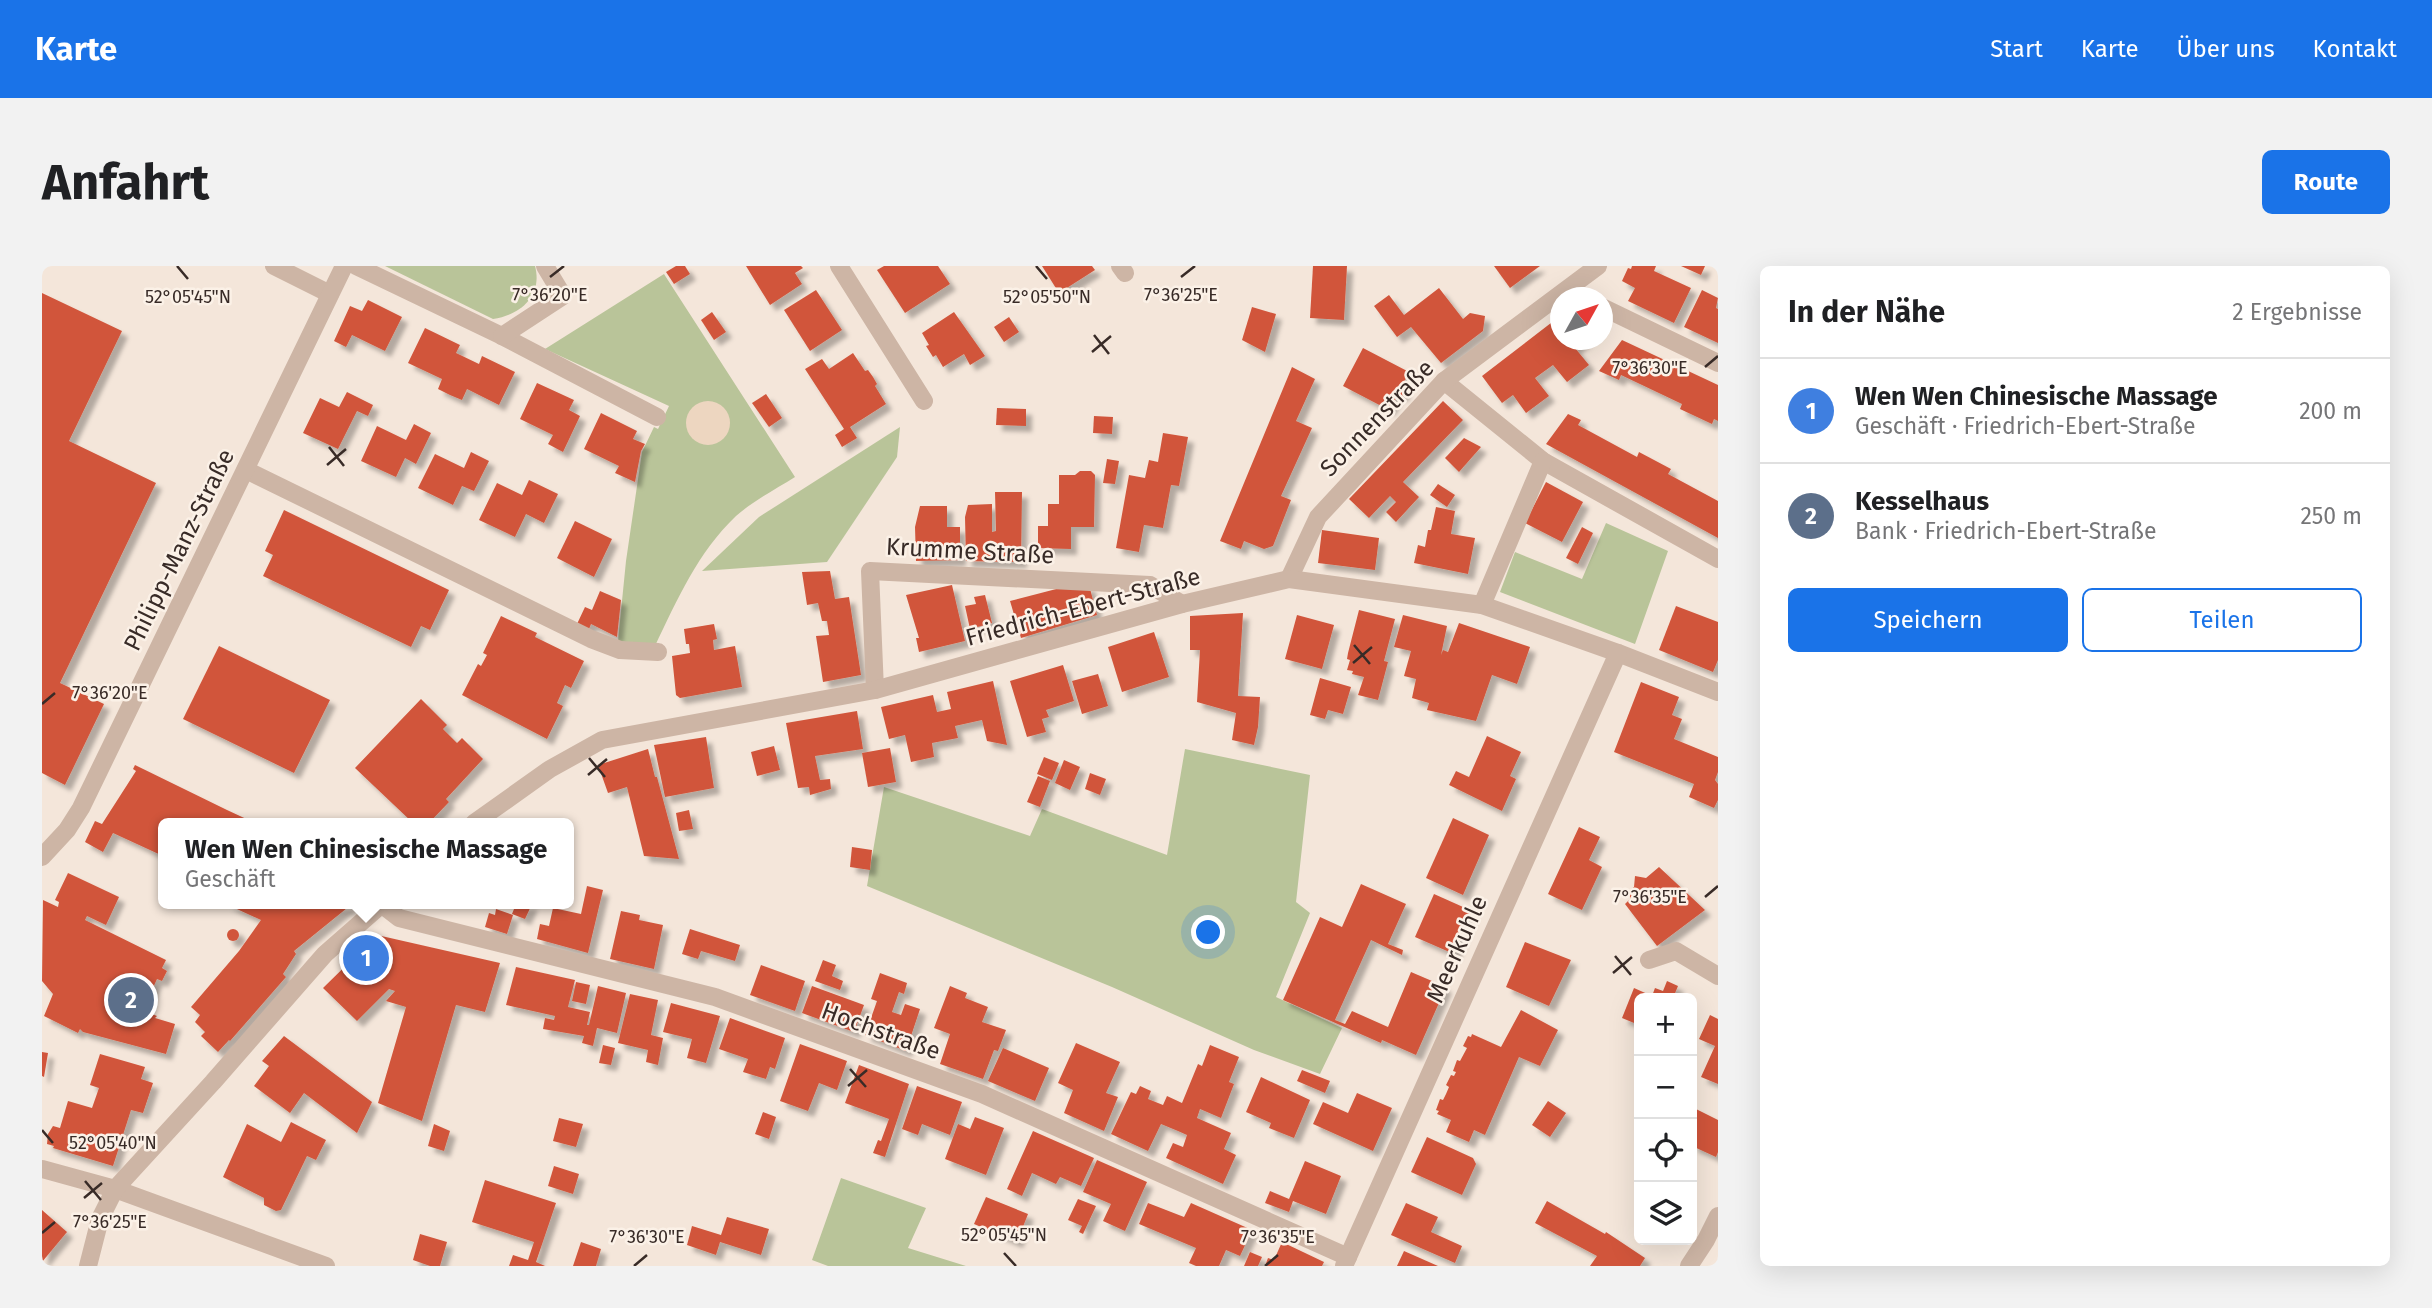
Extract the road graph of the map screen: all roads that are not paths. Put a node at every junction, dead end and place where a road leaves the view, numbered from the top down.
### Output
1 (274, 266) edge
2 (344, 266) edge
3 (356, 266) edge
4 (545, 266) edge
5 (839, 266) edge
6 (1598, 266) edge
7 (1582, 287) edge
8 (330, 294) junction
9 (1550, 311) edge
10 (1613, 312) edge
11 (502, 336) junction
12 (1718, 363) edge
13 (1444, 381) junction
14 (924, 401) dead end
15 (657, 416) dead end
16 (1543, 461) junction
17 (246, 470) junction
18 (1718, 559) edge
19 (1289, 579) junction
20 (1182, 604) junction
21 (1482, 606) junction
22 (657, 652) dead end
23 (1618, 653) junction
24 (875, 690) junction
25 (1718, 692) edge
26 (481, 818) edge
27 (42, 858) edge
28 (375, 909) edge
29 (387, 909) edge
30 (1649, 960) dead end
31 (1718, 976) edge
32 (42, 1169) edge
33 (114, 1189) junction
34 (1718, 1216) edge
35 (1346, 1261) edge
36 (88, 1266) edge
37 (326, 1266) edge
38 (1689, 1266) edge

1 - 8 street
2 - 8 street, Philipp-Manz-Straße
3 - 11 street
4 - 11 street
5 - 14 street
6 - 7 street, Sonnenstraße
8 - 17 street, Philipp-Manz-Straße
9 - 13 street, Sonnenstraße
10 - 12 street
11 - 15 street
13 - 16 street
13 - 19 street, Sonnenstraße
16 - 18 street
16 - 21 street
17 - 22 street
17 - 27 street, Philipp-Manz-Straße
19 - 20 street, Friedrich-Ebert-Straße
19 - 21 street, Friedrich-Ebert-Straße
20 - 24 street, Friedrich-Ebert-Straße
20 - 24 street, Krumme Straße
21 - 23 street, Friedrich-Ebert-Straße
23 - 25 street, Friedrich-Ebert-Straße
23 - 35 street, Meerkuhle
24 - 26 street, Friedrich-Ebert-Straße
28 - 33 street
29 - 35 street, Hochstraße
30 - 31 street
32 - 33 street
33 - 36 street
33 - 37 street
34 - 38 street

